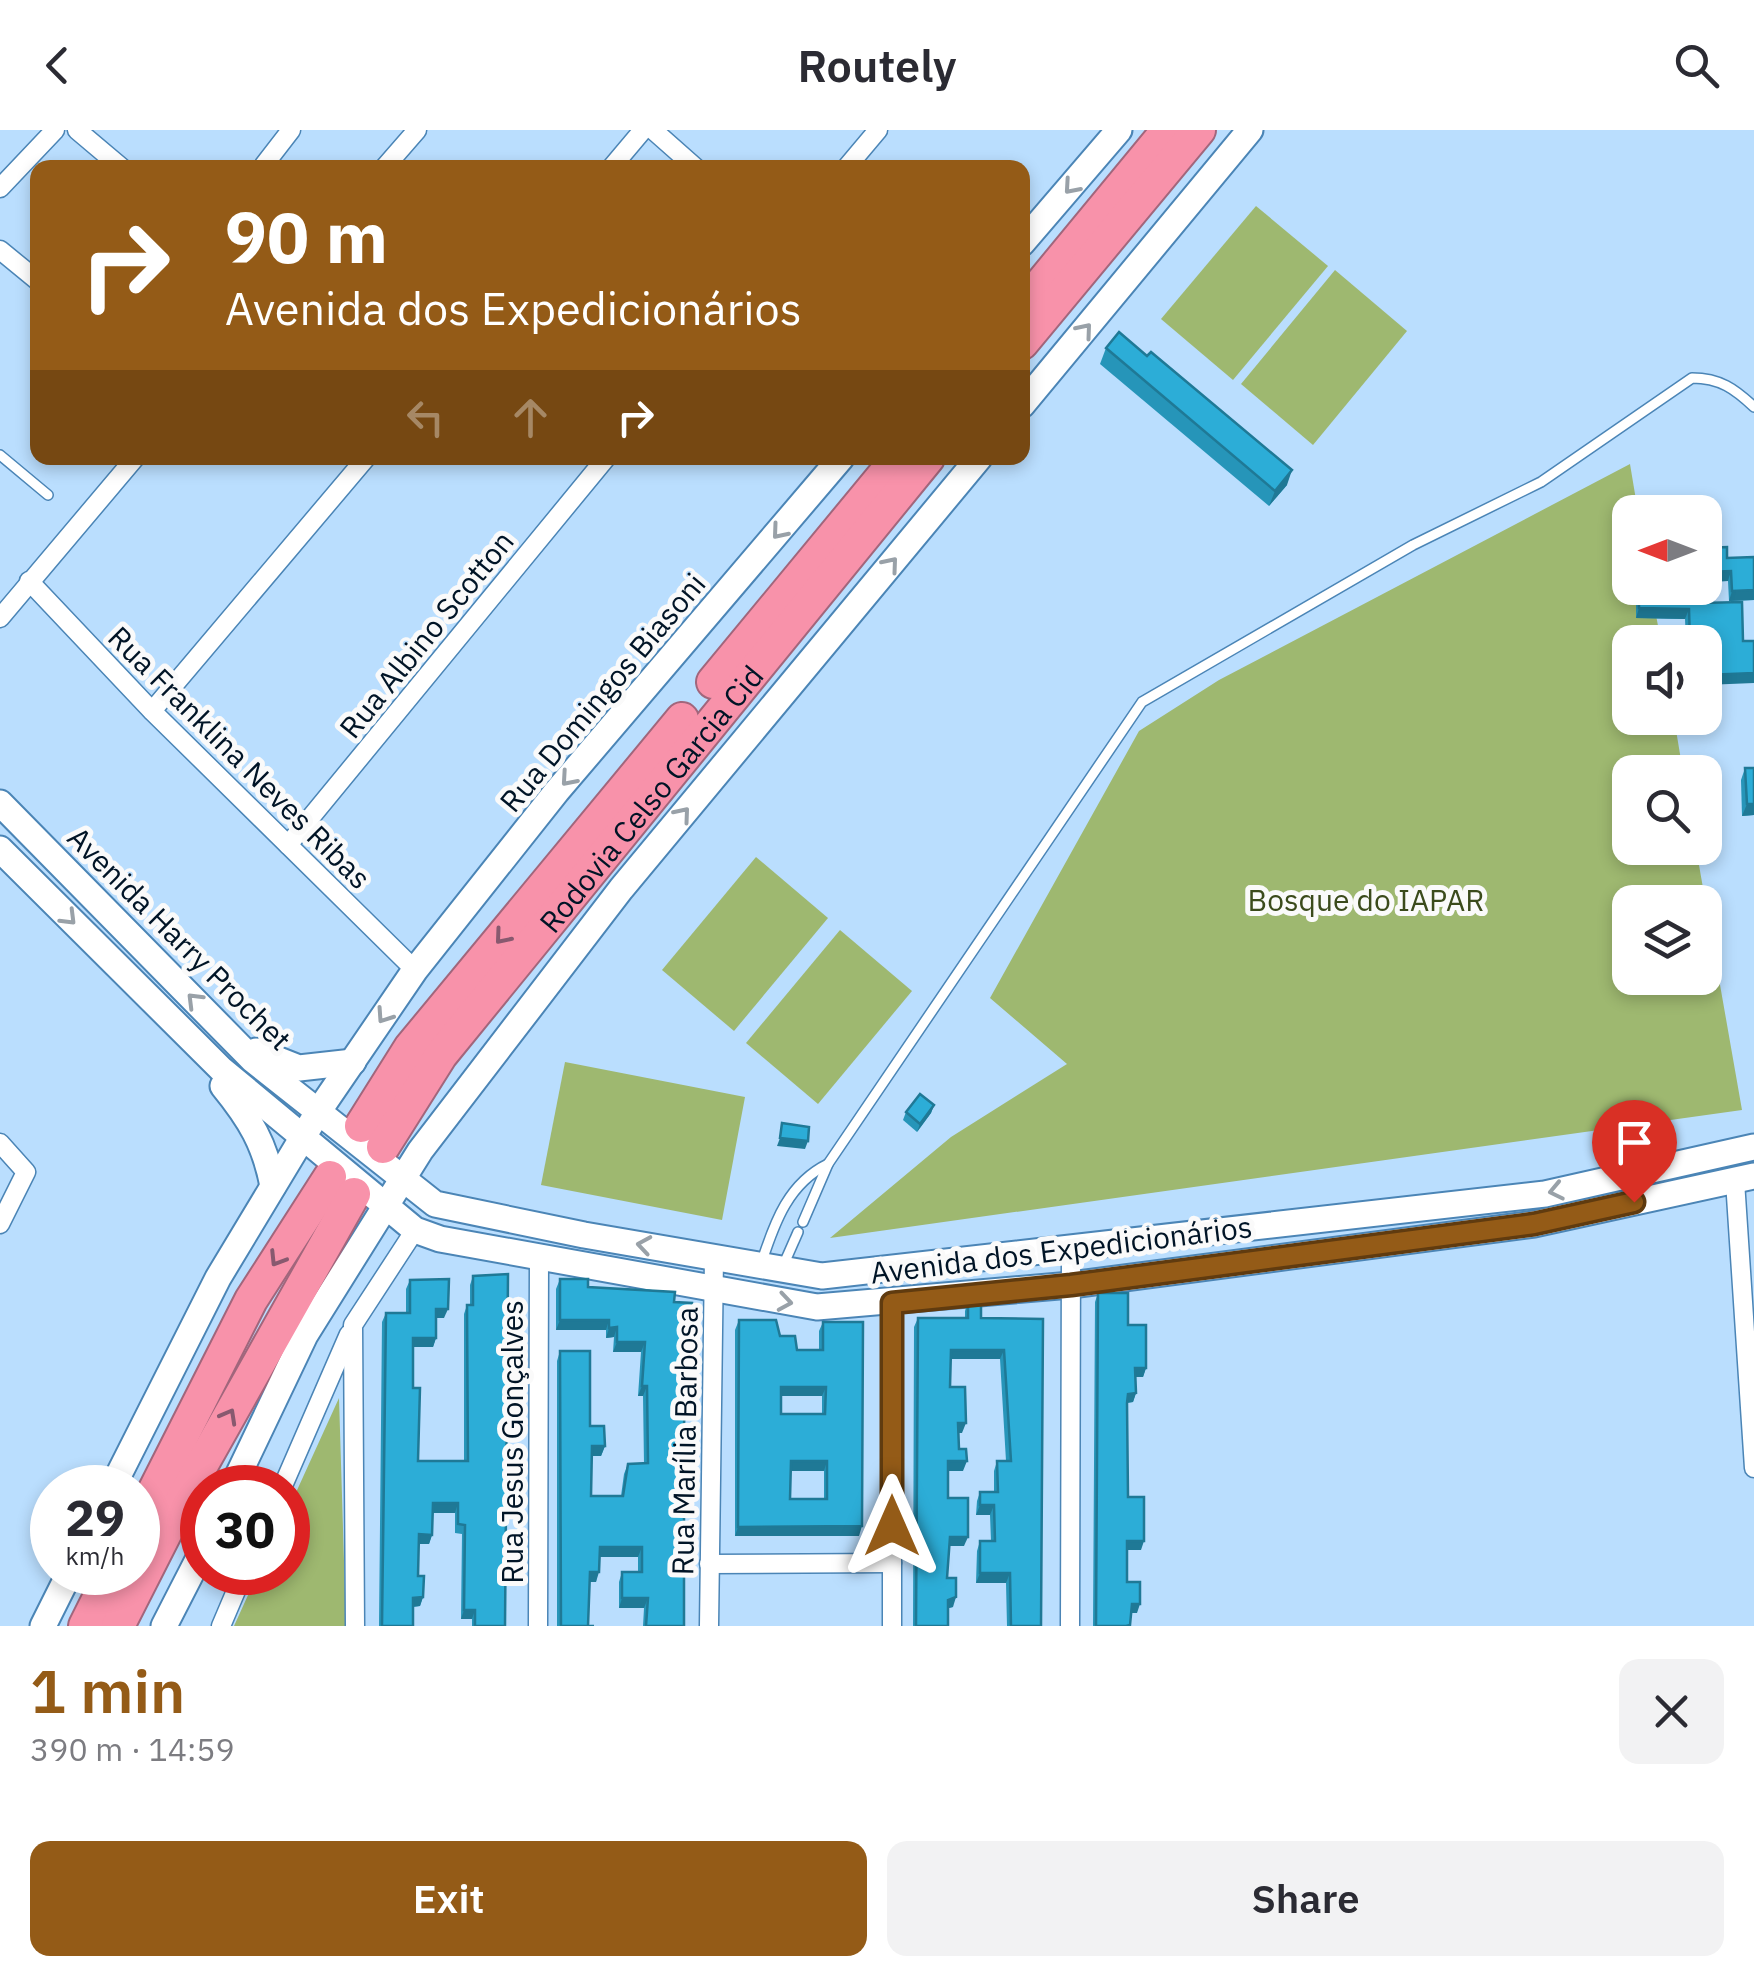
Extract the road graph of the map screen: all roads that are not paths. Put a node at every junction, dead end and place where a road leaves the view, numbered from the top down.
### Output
1 (55, 130) edge
2 (77, 130) edge
3 (291, 130) edge
4 (416, 130) edge
5 (643, 130) edge
6 (653, 130) edge
7 (878, 130) edge
8 (1119, 130) edge
9 (1168, 130) edge
10 (1198, 130) edge
11 (1250, 130) edge
12 (113, 160) edge
13 (268, 160) edge
14 (391, 160) edge
15 (618, 160) edge
16 (687, 160) edge
17 (853, 160) edge
18 (0, 188) edge
19 (1030, 234) edge
20 (0, 250) edge
21 (30, 274) edge
22 (1030, 297) edge
23 (1030, 333) edge
24 (1030, 395) edge
25 (1754, 408) edge
26 (0, 455) edge
27 (129, 465) edge
28 (360, 465) edge
29 (600, 465) edge
30 (835, 465) edge
31 (892, 465) edge
32 (922, 465) edge
33 (973, 465) edge
34 (48, 494) dead end
35 (29, 581) junction
36 (0, 618) edge
37 (152, 711) junction
38 (0, 803) edge
39 (288, 845) junction
40 (0, 849) edge
41 (414, 970) junction
42 (229, 1036) junction
43 (208, 1056) junction
44 (353, 1062) junction
45 (318, 1112) junction
46 (303, 1137) junction
47 (0, 1143) edge
48 (1742, 1150) edge
49 (420, 1151) junction
50 (828, 1164) junction
51 (1744, 1178) edge
52 (403, 1179) junction
53 (273, 1186) junction
54 (436, 1204) junction
55 (386, 1206) junction
56 (0, 1224) edge
57 (414, 1230) junction
58 (1071, 1250) junction
59 (714, 1256) junction
60 (539, 1258) junction
61 (771, 1267) junction
62 (1071, 1285) junction
63 (713, 1291) junction
64 (892, 1303) junction
65 (353, 1324) junction
66 (124, 1465) edge
67 (243, 1465) edge
68 (292, 1465) edge
69 (1754, 1468) edge
70 (160, 1480) edge
71 (160, 1543) edge
72 (892, 1563) junction
73 (709, 1564) junction
74 (58, 1595) edge
75 (100, 1595) edge
76 (134, 1595) edge
77 (180, 1595) edge
78 (234, 1595) edge
79 (43, 1626) edge
80 (85, 1626) edge
81 (118, 1626) edge
82 (164, 1626) edge
83 (221, 1626) edge
84 (356, 1626) edge
85 (538, 1626) edge
86 (709, 1626) edge
87 (892, 1626) edge
88 (1070, 1626) edge

1 - 18 street
2 - 12 street
3 - 13 street
4 - 14 street
5 - 15 street
6 - 16 street
7 - 17 street
8 -> 19 street
9 - 22 highway
10 - 23 highway
24 -> 11 street
20 - 21 street
25 - 50 lane
26 - 34 lane
27 - 35 street
28 - 37 street
29 - 39 street, Rua Albino Scotton
30 -> 41 street, Rua Domingos Biasoni
31 -> 32 highway, Rodovia Celso Garcia Cid
49 -> 33 street
35 - 36 street
35 - 37 street, Rua Franklina Neves Ribas
37 - 39 street, Rua Franklina Neves Ribas
42 -> 38 street, Avenida Harry Prochet
39 - 41 street, Rua Franklina Neves Ribas
40 -> 43 street, Avenida Harry Prochet
41 -> 44 street
42 - 43 street
42 - 44 street
42 - 45 street, Avenida Harry Prochet
43 - 46 street, Avenida Harry Prochet
43 - 53 street
44 - 45 street
45 - 46 street
45 - 52 street, Avenida Harry Prochet
46 - 53 street
46 - 55 street, Avenida Harry Prochet
47 - 56 street
48 - 51 street
48 -> 58 street, Avenida dos Expedicionários
49 - 52 street
49 - 54 street
50 - 61 lane
50 - 61 lane
51 - 62 street, Avenida dos Expedicionários
51 - 69 street
52 - 54 street, Avenida dos Expedicionários
52 - 55 street
53 - 66 street
59 -> 54 street, Avenida dos Expedicionários
55 - 57 street, Avenida dos Expedicionários
55 - 67 street
57 - 60 street, Avenida dos Expedicionários
57 - 65 street
58 - 61 street, Avenida dos Expedicionários
58 - 62 street
59 - 61 street, Avenida dos Expedicionários
59 - 63 street, Rua Marília Barbosa
60 - 63 street, Avenida dos Expedicionários
60 - 85 street, Rua Jesus Gonçalves
62 - 64 street, Avenida dos Expedicionários
62 - 88 street
63 -> 64 street, Avenida dos Expedicionários
63 - 73 street, Rua Marília Barbosa
64 - 72 street
65 - 68 street
65 - 84 street
71 -> 70 highway
72 - 73 street
72 - 87 street
73 - 86 street, Rua Marília Barbosa
74 - 79 street
75 - 80 highway
81 -> 76 highway
77 - 82 street
78 - 83 street

